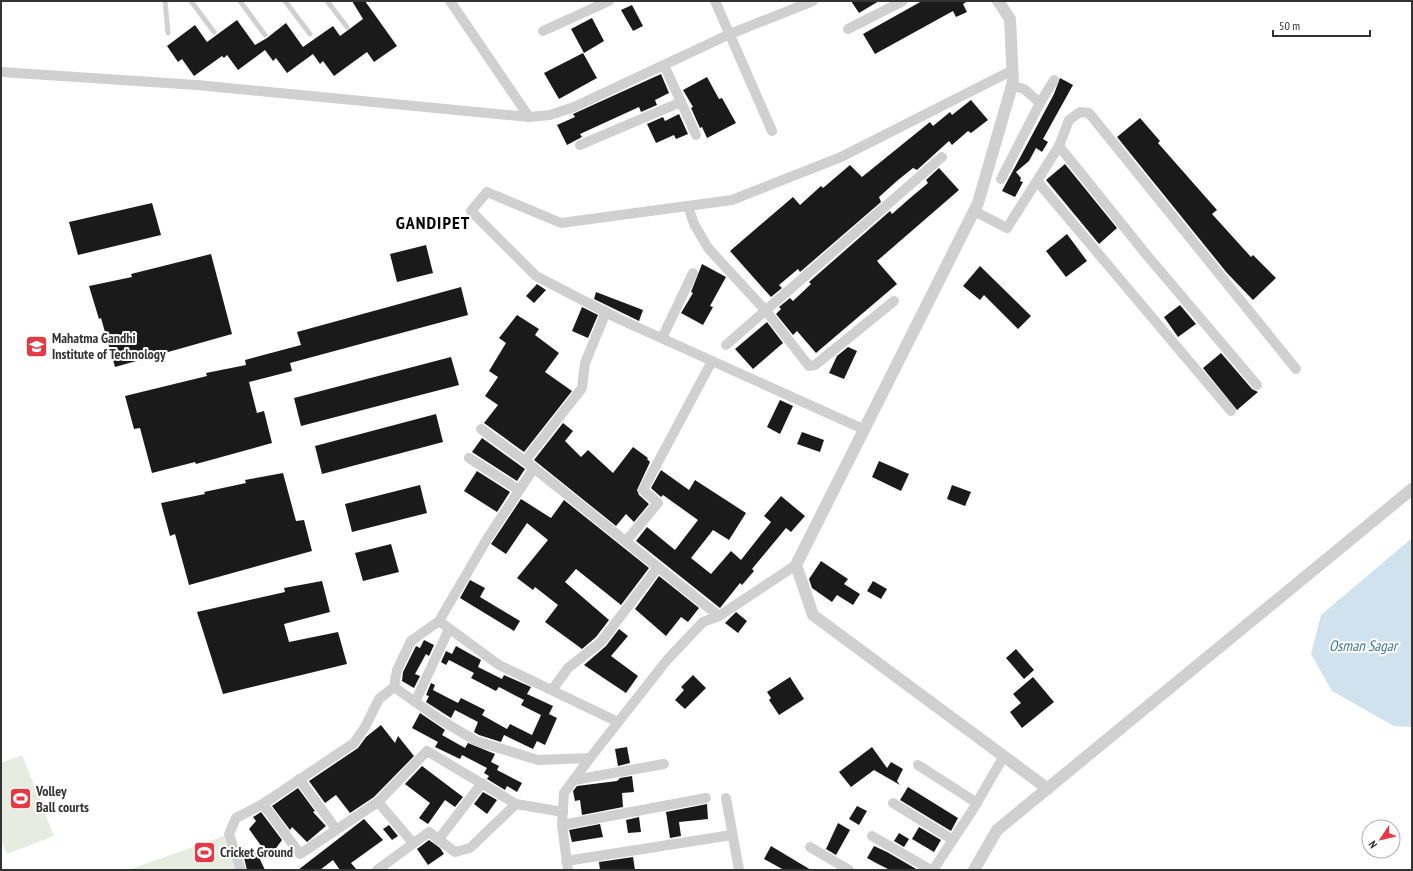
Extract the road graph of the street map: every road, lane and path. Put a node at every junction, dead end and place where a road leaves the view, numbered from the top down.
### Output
1 (165, 1) edge
2 (191, 1) edge
3 (240, 1) edge
4 (285, 1) edge
5 (327, 1) edge
6 (450, 1) edge
7 (609, 1) edge
8 (715, 1) edge
9 (813, 1) edge
10 (903, 1) edge
11 (998, 1) edge
12 (347, 27) dead end
13 (848, 29) dead end
14 (543, 31) dead end
15 (214, 32) dead end
16 (168, 33) dead end
17 (310, 34) dead end
18 (730, 34) junction
19 (264, 35) dead end
20 (664, 65) junction
21 (1013, 70) junction
22 (1, 72) edge
23 (1054, 80) dead end
24 (1012, 86) junction
25 (681, 102) junction
26 (1040, 103) junction
27 (529, 117) junction
28 (772, 131) dead end
29 (696, 135) dead end
30 (580, 145) dead end
31 (1058, 146) junction
32 (942, 156) dead end
33 (1001, 179) dead end
34 (1037, 181) junction
35 (688, 206) junction
36 (974, 211) junction
37 (693, 273) dead end
38 (894, 301) dead end
39 (766, 310) junction
40 (606, 312) junction
41 (662, 338) junction
42 (726, 345) dead end
43 (712, 361) junction
44 (1296, 369) dead end
45 (1257, 385) dead end
46 (1232, 411) dead end
47 (481, 429) dead end
48 (863, 429) junction
49 (469, 458) dead end
50 (525, 461) junction
51 (534, 468) junction
52 (1412, 489) edge
53 (519, 490) junction
54 (626, 541) junction
55 (796, 565) junction
56 (658, 567) junction
57 (719, 616) junction
58 (439, 621) junction
59 (449, 629) junction
60 (394, 687) junction
61 (552, 690) junction
62 (415, 702) junction
63 (618, 722) junction
64 (1004, 756) junction
65 (590, 758) junction
66 (664, 764) dead end
67 (918, 765) dead end
68 (299, 779) junction
69 (574, 780) junction
70 (482, 783) junction
71 (1048, 789) junction
72 (706, 798) dead end
73 (726, 798) dead end
74 (378, 802) junction
75 (893, 803) dead end
76 (976, 803) junction
77 (263, 804) junction
78 (516, 804) junction
79 (563, 812) junction
80 (562, 825) junction
81 (336, 829) junction
82 (732, 835) junction
83 (872, 836) dead end
84 (438, 840) junction
85 (953, 840) junction
86 (413, 843) junction
87 (810, 847) dead end
88 (568, 865) edge
89 (241, 870) edge
90 (377, 870) edge
91 (739, 870) edge
92 (849, 870) edge
93 (932, 870) edge
94 (974, 870) edge

1 - 16 lane
2 - 15 lane
3 - 19 lane
4 - 17 lane
5 - 12 lane
6 - 27 street
7 - 14 street
8 - 18 street
9 - 18 street
10 - 13 street
11 - 21 street
18 - 20 street
18 - 28 street
20 - 25 street
20 - 27 street
21 - 24 street
21 - 35 street
22 - 27 street
23 - 26 street
24 - 26 street
24 - 36 street
25 - 29 street
25 - 30 street
26 - 33 street
31 - 34 street
31 - 44 street
31 - 45 street
32 - 39 street
34 - 36 street
34 - 46 street
35 - 39 street
35 - 40 street
36 - 48 street
37 - 41 street
38 - 39 street
39 - 42 street
40 - 41 street
40 - 50 street
41 - 43 street
43 - 48 street
43 - 54 street
47 - 50 street
48 - 55 street
49 - 53 street
50 - 51 street
51 - 53 street
51 - 54 street
52 - 71 street
53 - 58 street
54 - 56 street
55 - 57 street
55 - 64 street
56 - 57 street
56 - 61 street
57 - 63 street
58 - 59 street
58 - 60 street
59 - 61 street
59 - 62 street
60 - 62 street
60 - 68 street
61 - 63 street
62 - 65 street
63 - 65 street
64 - 71 street
64 - 76 street
65 - 69 street
66 - 69 street
67 - 76 street
68 - 77 street
68 - 81 street
69 - 79 street
70 - 74 street
70 - 78 street
70 - 84 street
71 - 94 street
72 - 80 street
73 - 82 street
74 - 81 street
74 - 86 street
75 - 85 street
76 - 85 street
77 - 81 street
77 - 89 street
78 - 79 street
78 - 84 street
79 - 80 street
80 - 88 street
82 - 88 street
82 - 91 street
83 - 93 street
84 - 86 street
85 - 93 street
86 - 90 street
87 - 92 street

